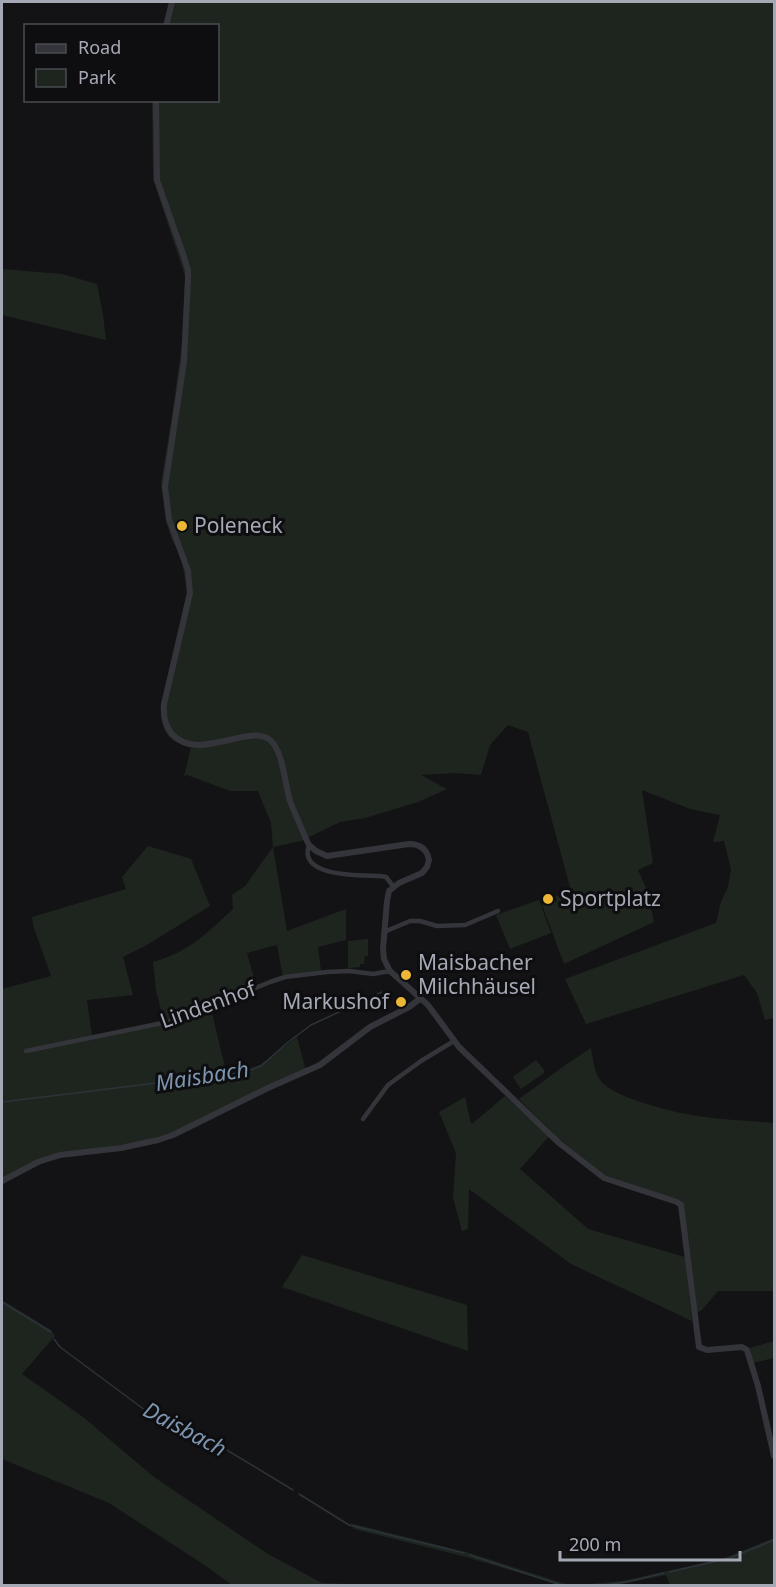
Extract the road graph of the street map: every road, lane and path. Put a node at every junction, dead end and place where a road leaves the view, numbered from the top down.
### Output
1 (172, 2) edge
2 (166, 24) edge
3 (156, 102) edge
4 (308, 842) junction
5 (393, 886) junction
6 (498, 911) dead end
7 (384, 932) junction
8 (390, 971) junction
9 (421, 998) junction
10 (454, 1041) junction
11 (26, 1051) dead end
12 (363, 1119) dead end
13 (2, 1181) edge
14 (774, 1456) edge

1 - 2 street
3 - 4 street
4 - 5 street
4 - 5 street
5 - 7 street
6 - 7 street
7 - 8 street
8 - 9 street
8 - 11 street, Lindenhof
9 - 10 street
9 - 13 street
10 - 12 street
10 - 14 street

